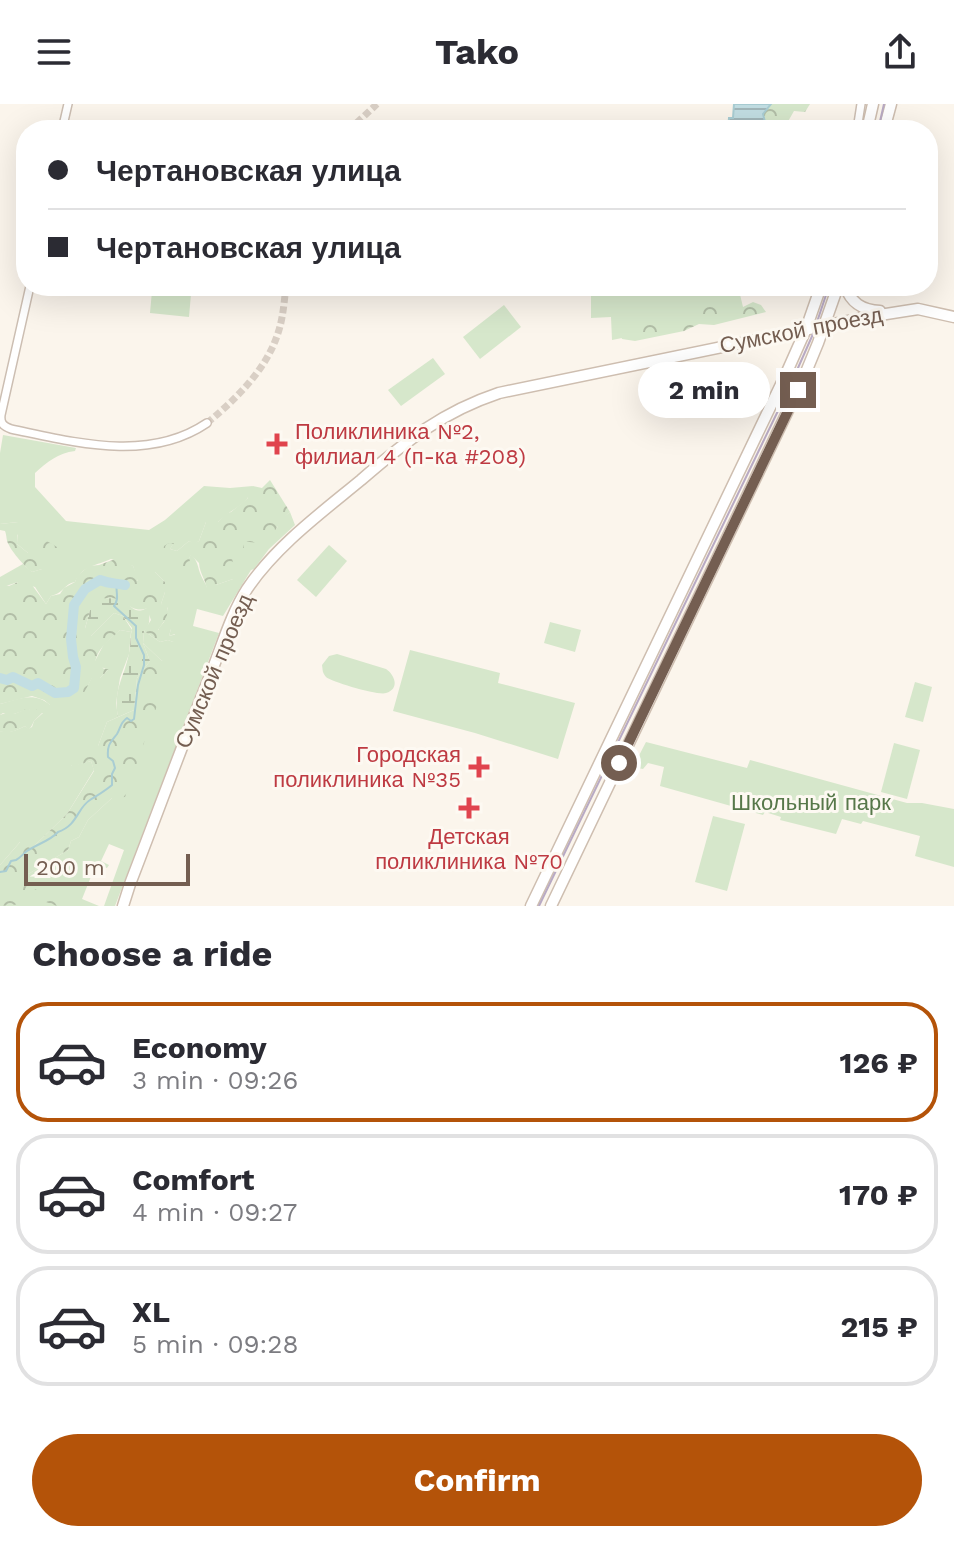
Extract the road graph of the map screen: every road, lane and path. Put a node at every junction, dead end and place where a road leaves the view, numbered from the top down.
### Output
1 (28, 296) edge
2 (818, 296) edge
3 (835, 296) edge
4 (850, 296) edge
5 (898, 311) junction
6 (954, 317) edge
7 (825, 325) junction
8 (806, 329) junction
9 (207, 423) tunnel mouth
10 (618, 727) junction
11 (632, 737) junction
12 (604, 756) junction
13 (619, 763) junction
14 (123, 906) edge
15 (531, 906) edge
16 (551, 906) edge

1 - 9 street
2 - 8 main road
3 - 7 main road
4 - 5 main road
5 - 6 main road, Сумской проезд
5 - 7 main road, Сумской проезд
7 - 8 main road, Сумской проезд
7 - 11 main road
8 - 10 main road
8 - 14 main road, Сумской проезд
10 - 11 main road
10 - 12 main road
11 - 13 main road
12 - 13 main road
12 - 15 main road
13 - 16 main road

